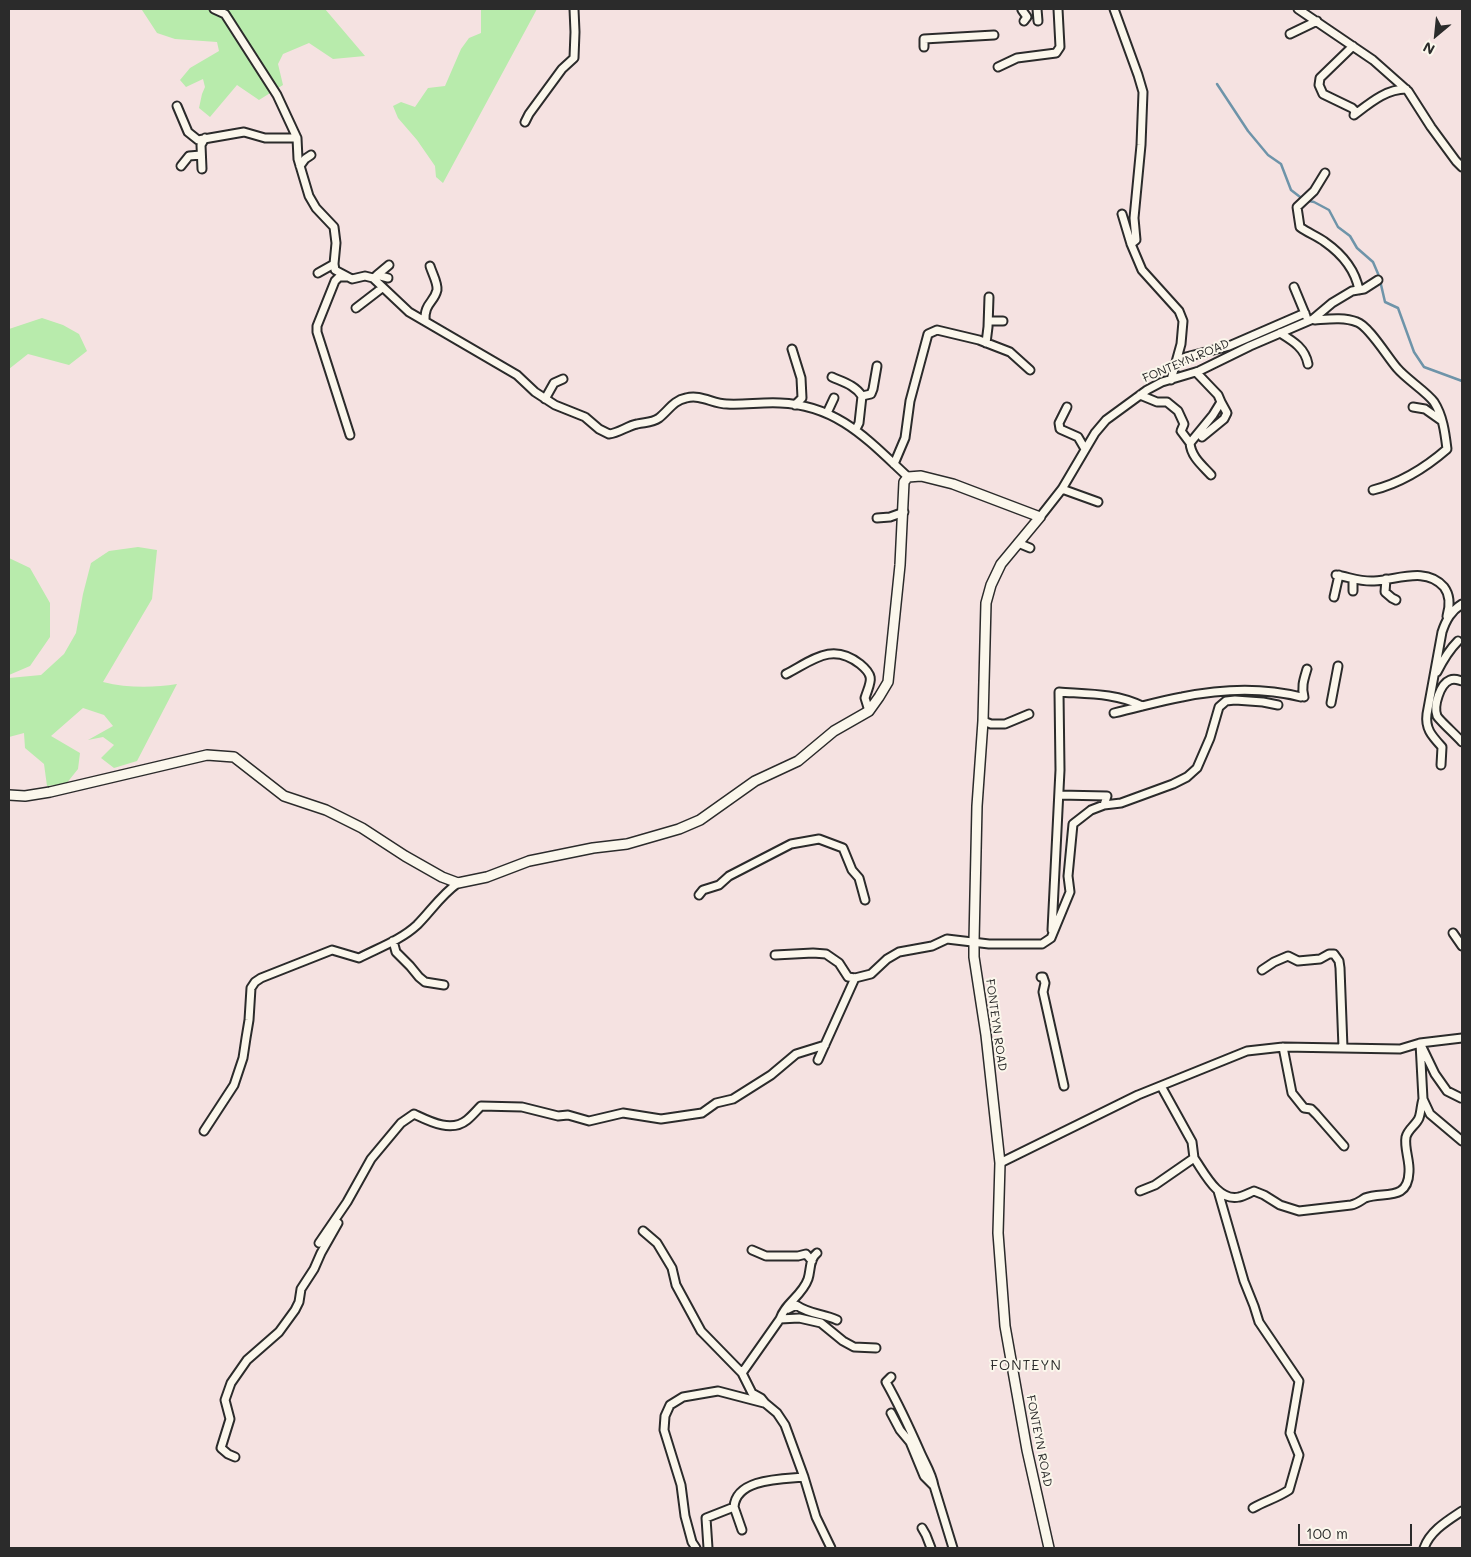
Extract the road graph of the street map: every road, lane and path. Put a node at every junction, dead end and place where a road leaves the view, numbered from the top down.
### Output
1 (214, 9) edge
2 (574, 9) edge
3 (1023, 9) edge
4 (1037, 9) edge
5 (1058, 9) edge
6 (1114, 9) edge
7 (1301, 10) edge
8 (1024, 21) dead end
9 (1038, 21) dead end
10 (1316, 21) junction
11 (1290, 34) dead end
12 (994, 35) dead end
13 (1353, 46) junction
14 (924, 47) dead end
15 (998, 67) dead end
16 (1406, 89) junction
17 (177, 106) dead end
18 (525, 122) dead end
19 (205, 138) junction
20 (296, 138) junction
21 (201, 155) junction
22 (311, 155) dead end
23 (181, 166) dead end
24 (300, 166) junction
25 (1462, 167) edge
26 (202, 169) dead end
27 (1325, 173) dead end
28 (1122, 214) dead end
29 (1131, 244) junction
30 (334, 264) junction
31 (389, 265) dead end
32 (430, 266) dead end
33 (318, 273) dead end
34 (347, 277) junction
35 (375, 277) junction
36 (388, 278) dead end
37 (1378, 280) dead end
38 (1294, 287) dead end
39 (382, 288) junction
40 (1359, 290) junction
41 (989, 297) dead end
42 (356, 308) dead end
43 (1304, 313) junction
44 (1315, 320) dead end
45 (425, 321) junction
46 (988, 321) junction
47 (1003, 321) dead end
48 (1307, 322) junction
49 (1280, 333) junction
50 (986, 342) junction
51 (792, 349) dead end
52 (1177, 360) junction
53 (1308, 364) dead end
54 (877, 366) dead end
55 (1030, 370) dead end
56 (1196, 372) junction
57 (832, 378) dead end
58 (563, 379) dead end
59 (1171, 380) junction
60 (862, 396) junction
61 (1140, 396) junction
62 (834, 398) dead end
63 (545, 399) junction
64 (1221, 402) junction
65 (795, 405) junction
66 (1067, 407) dead end
67 (1413, 407) dead end
68 (828, 414) junction
69 (1442, 421) junction
70 (856, 429) junction
71 (350, 435) dead end
72 (1202, 436) dead end
73 (1190, 443) junction
74 (1085, 449) junction
75 (894, 464) junction
76 (1211, 476) dead end
77 (908, 477) junction
78 (1062, 489) junction
79 (1373, 490) dead end
80 (1098, 502) dead end
81 (904, 512) junction
82 (1040, 517) junction
83 (878, 518) dead end
84 (1018, 543) junction
85 (1030, 548) dead end
86 (1354, 578) junction
87 (1386, 579) junction
88 (1353, 591) dead end
89 (1334, 597) dead end
90 (1396, 600) dead end
91 (1462, 604) edge
92 (1446, 621) junction
93 (1458, 641) dead end
94 (1338, 666) dead end
95 (1307, 669) dead end
96 (786, 674) dead end
97 (1434, 676) junction
98 (1462, 681) edge
99 (1331, 703) dead end
100 (1278, 704) dead end
101 (1142, 706) junction
102 (869, 711) junction
103 (1114, 713) dead end
104 (1029, 714) dead end
105 (983, 721) junction
106 (1462, 742) edge
107 (1441, 765) dead end
108 (9, 795) edge
109 (1059, 795) junction
110 (1104, 805) junction
111 (458, 883) junction
112 (699, 896) dead end
113 (866, 900) dead end
114 (1453, 933) dead end
115 (1051, 938) junction
116 (393, 941) junction
117 (974, 941) junction
118 (1462, 946) edge
119 (775, 955) dead end
120 (1262, 970) dead end
121 (1040, 977) dead end
122 (855, 978) junction
123 (444, 985) dead end
124 (1462, 1038) edge
125 (1420, 1042) junction
126 (825, 1045) junction
127 (1283, 1047) junction
128 (1343, 1048) junction
129 (818, 1060) dead end
130 (1064, 1086) dead end
131 (1161, 1086) junction
132 (1461, 1098) dead end
133 (1423, 1099) junction
134 (204, 1131) dead end
135 (1462, 1141) edge
136 (1344, 1146) dead end
137 (1194, 1158) junction
138 (1000, 1163) junction
139 (1140, 1191) dead end
140 (1218, 1191) junction
141 (348, 1202) junction
142 (643, 1231) dead end
143 (319, 1243) dead end
144 (752, 1250) dead end
145 (817, 1253) dead end
146 (812, 1261) junction
147 (780, 1319) junction
148 (837, 1320) dead end
149 (876, 1348) dead end
150 (742, 1373) junction
151 (891, 1377) dead end
152 (764, 1403) junction
153 (891, 1413) dead end
154 (235, 1457) dead end
155 (804, 1477) junction
156 (934, 1486) junction
157 (734, 1507) junction
158 (1253, 1508) dead end
159 (1462, 1511) edge
160 (922, 1528) dead end
161 (742, 1530) dead end
162 (696, 1548) edge
163 (708, 1548) edge
164 (831, 1548) edge
165 (931, 1548) edge
166 (953, 1548) edge
167 (1049, 1548) edge
168 (1424, 1548) edge

1 - 20 street
2 - 18 street
3 - 8 street
4 - 9 street
5 - 15 street
6 - 29 street
7 - 10 street
10 - 11 street
10 - 13 street
12 - 14 street
13 - 16 street
13 - 16 street
16 - 25 street
17 - 19 street
19 - 20 street
19 - 21 street
20 - 24 street
21 - 23 street
21 - 26 street
22 - 24 street
24 - 30 street
27 - 40 street
28 - 29 street
29 - 52 street
30 - 33 street
30 - 34 street
31 - 35 street
32 - 45 street
34 - 35 street
34 - 71 street
35 - 36 street
35 - 39 street
37 - 40 street, FONTEYN ROAD
38 - 43 street
39 - 42 street
39 - 45 street
40 - 48 street, FONTEYN ROAD
41 - 46 street
43 - 48 street
43 - 52 street
44 - 69 street
45 - 63 street
46 - 47 street
46 - 50 street
48 - 49 street, FONTEYN ROAD
49 - 53 street
49 - 56 street, FONTEYN ROAD
50 - 55 street
50 - 75 street
51 - 65 street
52 - 59 street
54 - 60 street
56 - 59 street, FONTEYN ROAD
56 - 64 street
57 - 60 street
58 - 63 street
59 - 61 street, FONTEYN ROAD
60 - 70 street
61 - 73 street
61 - 74 street, FONTEYN ROAD
62 - 68 street
63 - 65 street
64 - 72 street
64 - 73 street
65 - 68 street
66 - 74 street
67 - 69 street
68 - 70 street
69 - 79 street
70 - 75 street
73 - 76 street
74 - 78 street, FONTEYN ROAD
75 - 77 street
77 - 81 street
77 - 82 street
78 - 80 street
78 - 82 street, FONTEYN ROAD
81 - 83 street
81 - 102 street
82 - 84 street, FONTEYN ROAD
84 - 85 street
84 - 105 street, FONTEYN ROAD
86 - 87 street
86 - 88 street
86 - 89 street
87 - 90 street
87 - 92 street
91 - 92 street
92 - 97 street
93 - 97 street
94 - 99 street
95 - 101 street
96 - 102 street
97 - 107 street
98 - 106 street
100 - 110 street
101 - 103 street
101 - 109 street
102 - 111 street
104 - 105 street
105 - 117 street, FONTEYN ROAD
108 - 111 street
109 - 110 street
109 - 115 street
110 - 115 street
111 - 116 street
112 - 113 street
114 - 118 street
115 - 117 street
116 - 123 street
116 - 134 street
117 - 122 street
117 - 138 street, FONTEYN ROAD
119 - 122 street
120 - 128 street
121 - 130 street
122 - 126 street
124 - 125 street
125 - 128 street
125 - 132 street
125 - 133 street
126 - 129 street
126 - 141 street
127 - 128 street
127 - 131 street
127 - 136 street
131 - 137 street
131 - 138 street
133 - 135 street
133 - 140 street
137 - 139 street
137 - 140 street
138 - 167 street, FONTEYN ROAD
140 - 158 street
141 - 143 street
141 - 154 street
142 - 150 street
144 - 146 street
145 - 146 street
146 - 147 street
147 - 148 street
147 - 149 street
147 - 150 street
150 - 152 street
151 - 156 street
152 - 155 street
152 - 162 street
153 - 156 street
155 - 157 street
155 - 164 street
156 - 166 street
157 - 161 street
157 - 163 street
159 - 168 street
160 - 165 street

